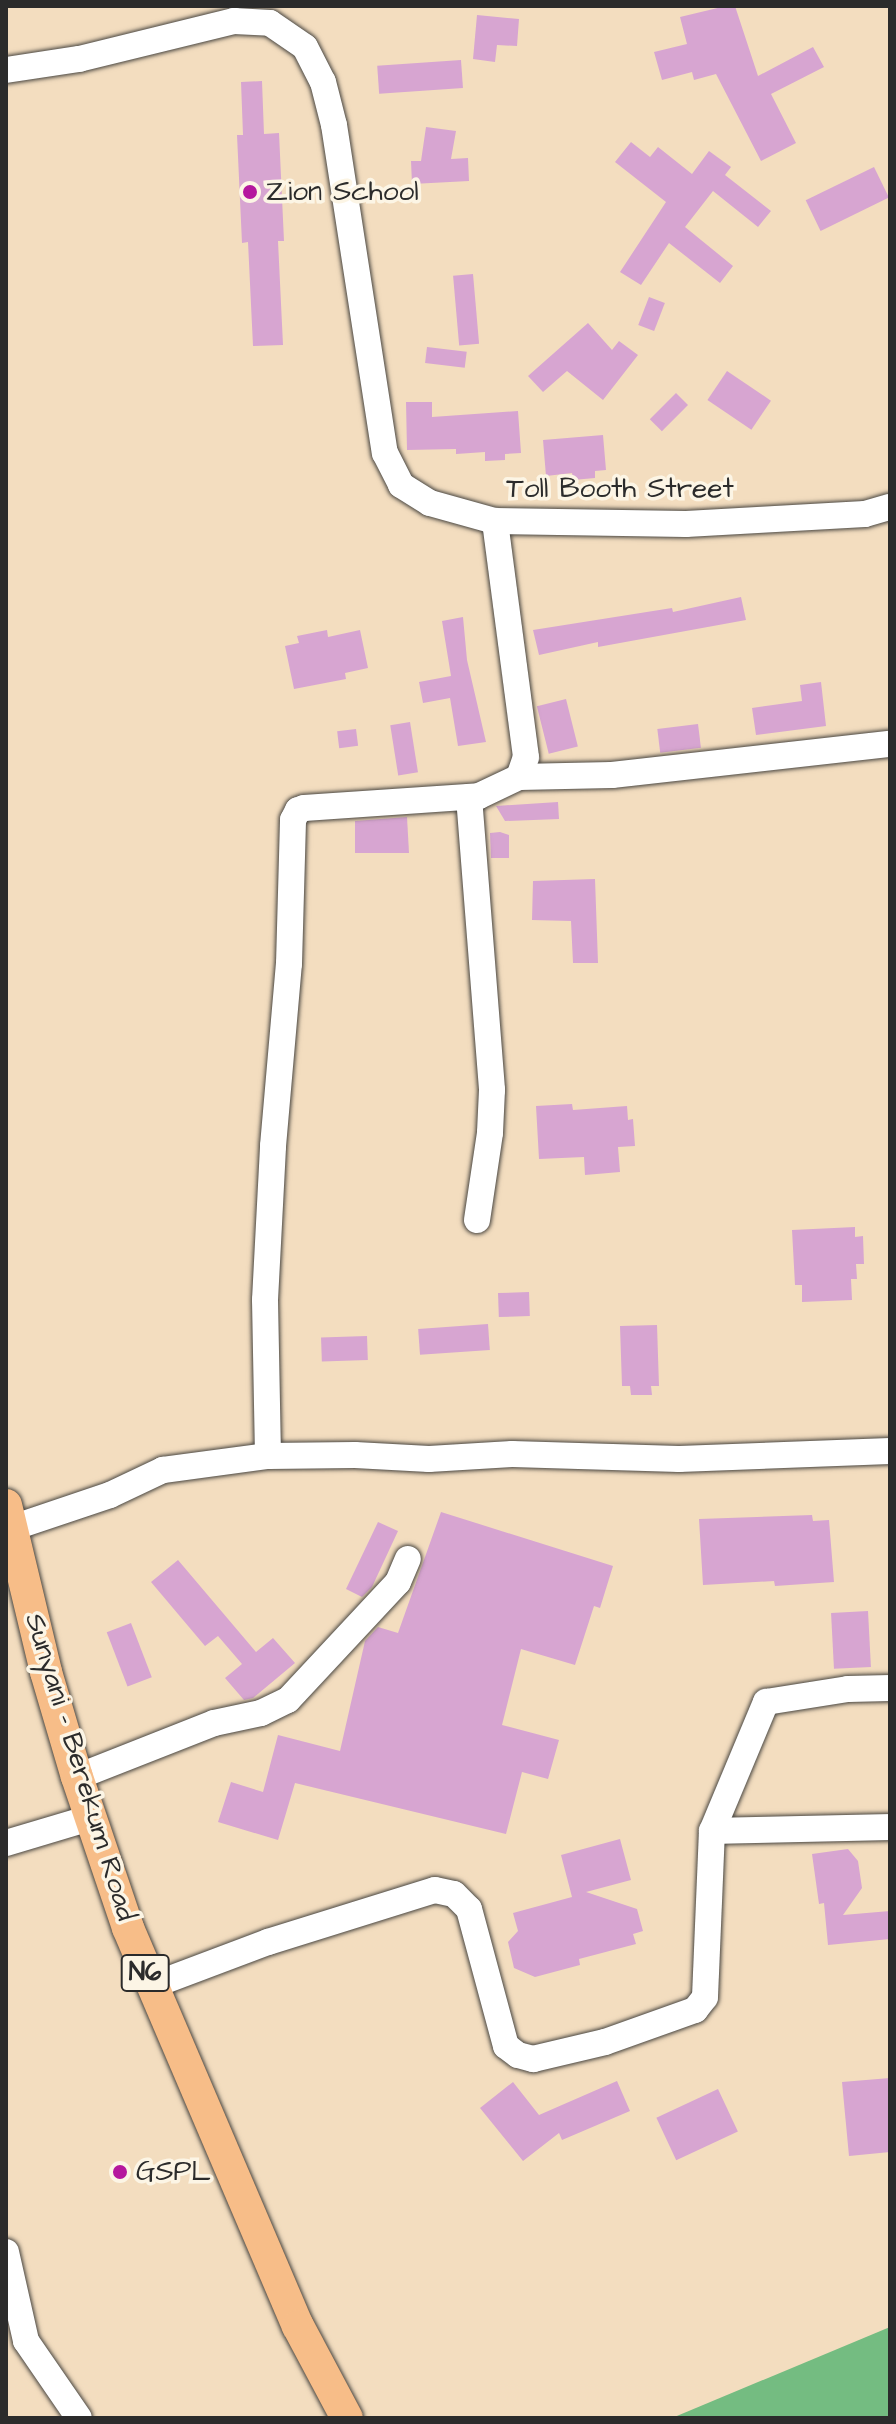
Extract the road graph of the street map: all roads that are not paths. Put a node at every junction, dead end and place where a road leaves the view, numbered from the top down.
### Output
1 (6, 70) edge
2 (890, 507) edge
3 (495, 521) junction
4 (890, 744) edge
5 (519, 777) junction
6 (469, 797) junction
7 (477, 1220) dead end
8 (890, 1451) edge
9 (268, 1456) junction
10 (9, 1516) edge
11 (408, 1559) dead end
12 (890, 1688) edge
13 (77, 1777) junction
14 (90, 1818) junction
15 (890, 1827) edge
16 (712, 1831) junction
17 (6, 1843) edge
18 (151, 1986) junction
19 (6, 2252) edge
20 (79, 2418) edge
21 (347, 2418) edge

1 - 3 street, Toll Booth Street
2 - 3 street, Toll Booth Street
3 - 5 street
4 - 5 street
5 - 6 street
6 - 7 street
6 - 9 street
8 - 9 street
9 - 10 street
10 - 13 main road, Sunyani - Berekum Road / N6
11 - 13 street
12 - 16 street
13 - 14 main road, Sunyani - Berekum Road / N6
14 - 17 street
14 - 18 main road, Sunyani - Berekum Road / N6
15 - 16 street
16 - 18 street
18 - 21 main road, Sunyani - Berekum Road / N6
19 - 20 street

